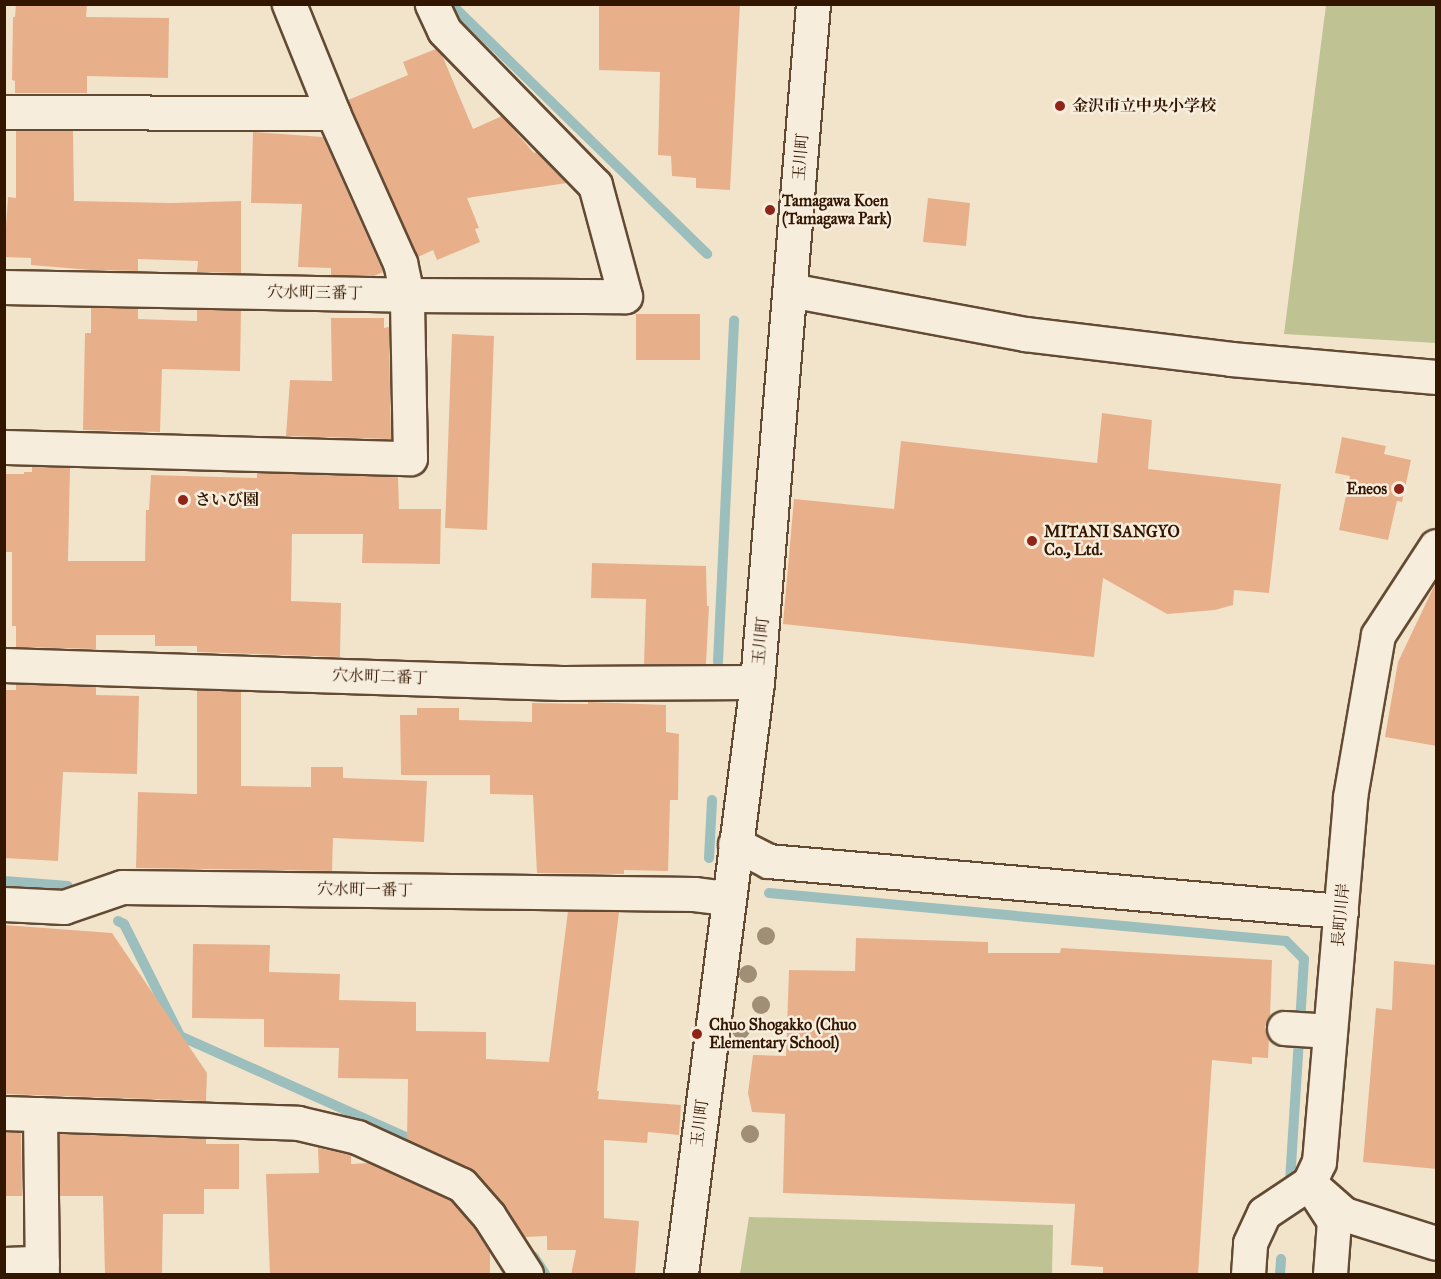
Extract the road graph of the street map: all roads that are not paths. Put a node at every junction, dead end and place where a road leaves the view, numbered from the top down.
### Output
1 (289, 4) edge
2 (432, 4) edge
3 (813, 4) edge
4 (4, 112) edge
5 (333, 113) junction
6 (4, 287) edge
7 (790, 290) junction
8 (407, 295) junction
9 (1437, 377) edge
10 (4, 447) edge
11 (1437, 546) edge
12 (4, 665) edge
13 (757, 682) junction
14 (735, 844) junction
15 (729, 898) junction
16 (4, 904) edge
17 (1341, 911) junction
18 (1284, 1028) dead end
19 (1324, 1031) junction
20 (4, 1113) edge
21 (40, 1114) junction
22 (1309, 1183) junction
23 (1437, 1243) edge
24 (4, 1264) edge
25 (42, 1269) edge
26 (526, 1275) edge
27 (681, 1275) edge
28 (1248, 1275) edge
29 (1330, 1275) edge

1 - 5 street
2 - 8 street, 穴水町三番丁
3 - 7 street, 玉川町
4 - 5 street
5 - 8 street
6 - 8 street, 穴水町三番丁
7 - 9 street
7 - 13 street, 玉川町
8 - 10 street
11 - 17 street, 長町川岸
12 - 13 street, 穴水町二番丁
13 - 14 street, 玉川町
14 - 15 street, 玉川町
14 - 17 street
15 - 16 street, 穴水町一番丁
15 - 27 street, 玉川町
17 - 19 street, 長町川岸
18 - 19 street
19 - 22 street, 長町川岸
20 - 21 street
21 - 25 street
21 - 26 street
22 - 23 street
22 - 28 street
22 - 29 street
24 - 25 street

